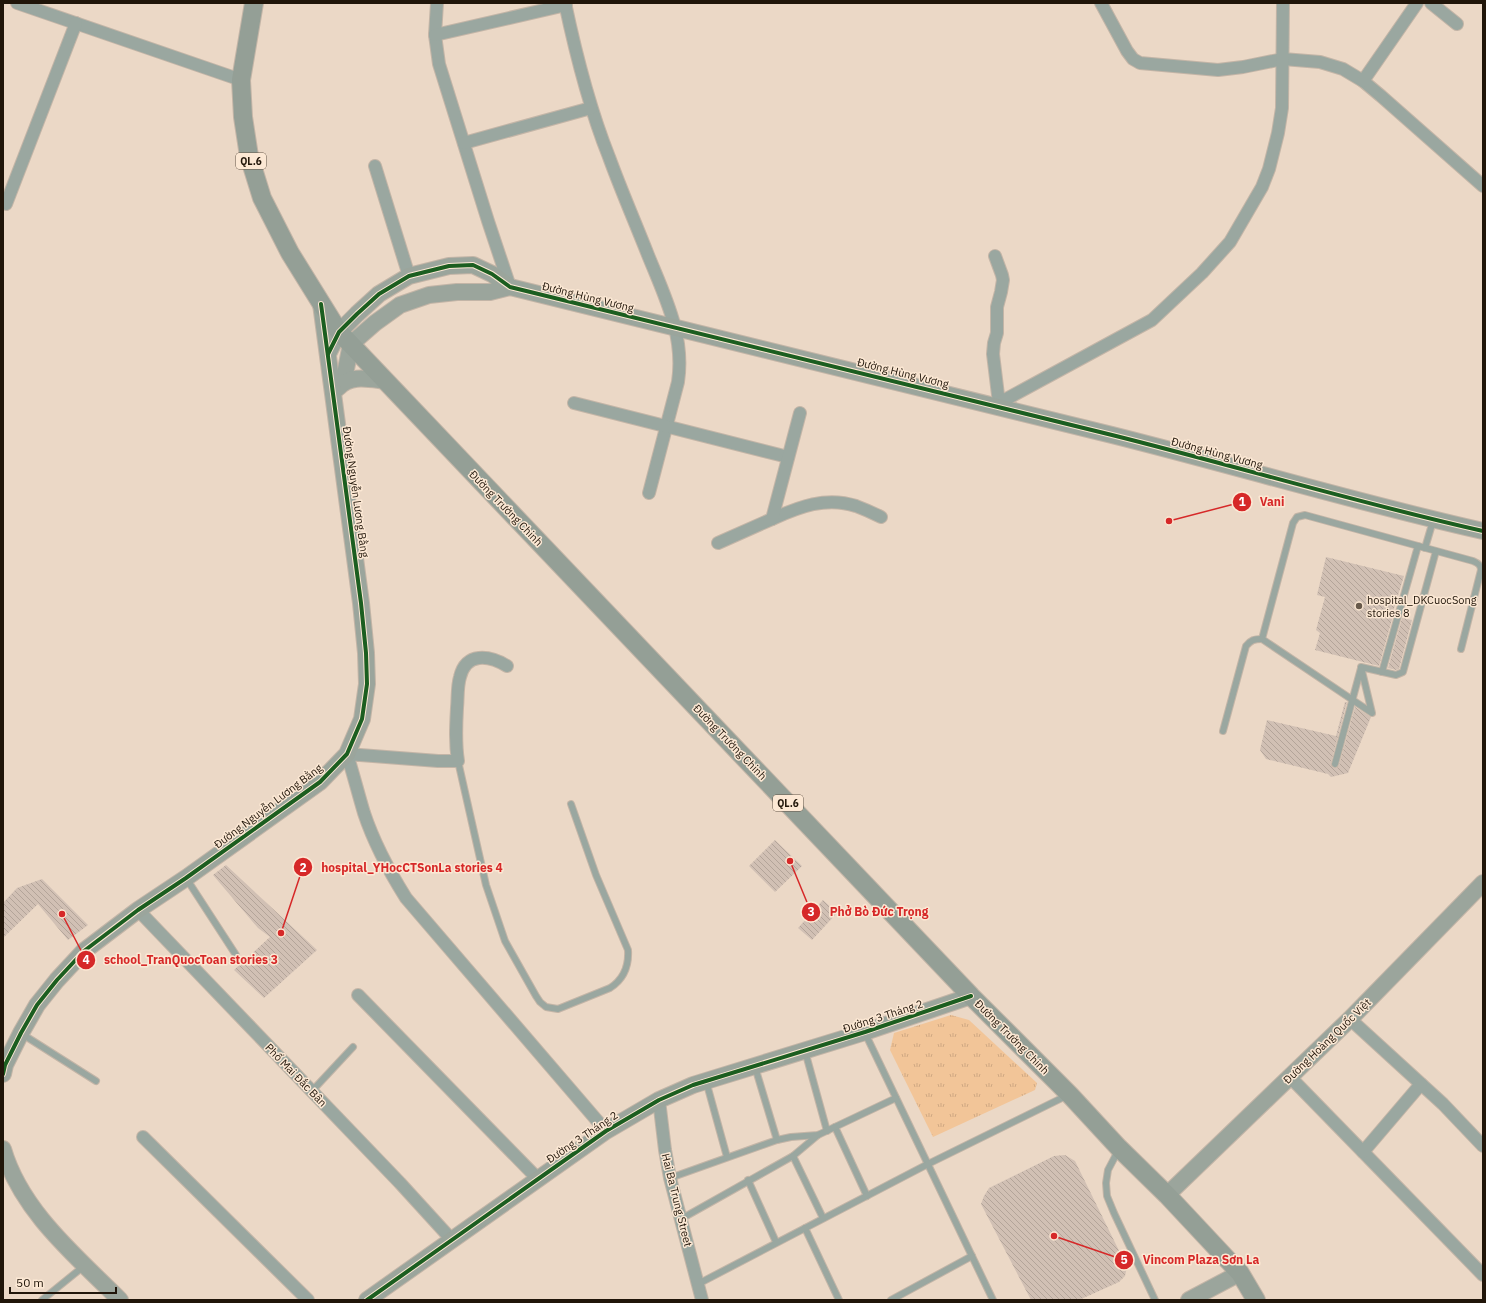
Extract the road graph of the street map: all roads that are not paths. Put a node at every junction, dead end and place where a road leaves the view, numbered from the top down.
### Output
1 (17, 3) edge
2 (254, 3) edge
3 (437, 3) edge
4 (1101, 3) edge
5 (1283, 3) edge
6 (1417, 3) edge
7 (1431, 3) edge
8 (565, 4) edge
9 (76, 23) junction
10 (1457, 24) dead end
11 (436, 35) junction
12 (1283, 59) junction
13 (241, 80) junction
14 (1363, 81) junction
15 (591, 108) junction
16 (464, 143) junction
17 (375, 166) dead end
18 (1483, 186) edge
19 (6, 204) dead end
20 (995, 256) dead end
21 (409, 276) junction
22 (510, 286) junction
23 (321, 304) junction
24 (675, 327) junction
25 (345, 338) junction
26 (328, 354) junction
27 (386, 381) junction
28 (338, 389) junction
29 (574, 403) dead end
30 (999, 405) junction
31 (800, 413) dead end
32 (667, 427) junction
33 (788, 457) junction
34 (650, 493) dead end
35 (882, 517) dead end
36 (772, 520) junction
37 (1433, 520) junction
38 (1483, 531) edge
39 (718, 543) dead end
40 (1418, 546) junction
41 (1426, 548) junction
42 (1436, 551) junction
43 (1262, 639) junction
44 (1461, 649) dead end
45 (507, 666) dead end
46 (1362, 667) junction
47 (1382, 672) junction
48 (1223, 731) dead end
49 (347, 754) junction
50 (458, 761) junction
51 (1335, 764) dead end
52 (571, 804) dead end
53 (186, 878) junction
54 (1483, 883) edge
55 (138, 910) junction
56 (236, 955) dead end
57 (358, 995) dead end
58 (971, 996) junction
59 (1350, 1019) junction
60 (865, 1032) junction
61 (21, 1033) junction
62 (353, 1047) dead end
63 (805, 1051) junction
64 (755, 1066) junction
65 (3, 1074) edge
66 (1290, 1077) junction
67 (96, 1081) dead end
68 (706, 1082) junction
69 (1421, 1084) junction
70 (312, 1091) junction
71 (1070, 1095) junction
72 (896, 1098) junction
73 (659, 1100) junction
74 (835, 1127) junction
75 (606, 1131) junction
76 (827, 1131) junction
77 (818, 1135) junction
78 (143, 1137) dead end
79 (777, 1140) junction
80 (1483, 1146) edge
81 (1119, 1148) junction
82 (3, 1149) edge
83 (1363, 1152) junction
84 (794, 1156) junction
85 (728, 1157) junction
86 (928, 1164) junction
87 (670, 1178) junction
88 (538, 1179) junction
89 (748, 1180) junction
90 (1167, 1195) junction
91 (867, 1196) junction
92 (823, 1218) junction
93 (681, 1219) junction
94 (805, 1228) junction
95 (452, 1240) junction
96 (776, 1242) junction
97 (972, 1256) junction
98 (85, 1265) junction
99 (1240, 1273) junction
100 (1483, 1275) edge
101 (698, 1284) junction
102 (42, 1300) edge
103 (120, 1300) edge
104 (308, 1300) edge
105 (367, 1300) edge
106 (702, 1300) edge
107 (839, 1300) edge
108 (891, 1300) edge
109 (993, 1300) edge
110 (1155, 1300) edge
111 (1189, 1300) edge
112 (1256, 1300) edge

1 - 9 street
2 - 13 main road, QL.6
3 - 11 street
4 - 12 street
5 - 12 street
6 - 14 street
7 - 10 street
8 - 11 street
8 - 15 street
9 - 13 street
9 - 19 street
11 - 16 street
12 - 14 street
12 - 30 street
13 - 23 main road, QL.6
14 - 18 street
15 - 16 street
15 - 24 street
16 - 22 street
17 - 21 street
20 - 30 street
21 - 22 street, Đường Hùng Vương
21 - 25 street, Đường Hùng Vương
22 - 24 street, Đường Hùng Vương
22 - 25 street
23 - 25 main road, Đường Trường Chinh / QL.6
23 - 26 street, Đường Nguyễn Lương Bằng
24 - 30 street, Đường Hùng Vương
24 - 32 street
25 - 26 street
25 - 27 main road, Đường Trường Chinh / QL.6
25 - 28 street
26 - 28 street, Đường Nguyễn Lương Bằng
27 - 28 street
27 - 58 main road, Đường Trường Chinh / QL.6
28 - 49 street, Đường Nguyễn Lương Bằng
29 - 32 street
30 - 37 street, Đường Hùng Vương
31 - 33 street
32 - 33 street
32 - 34 street
33 - 36 street
35 - 36 street
36 - 39 street
37 - 38 street, Đường Hùng Vương
37 - 41 lane
40 - 41 lane
40 - 43 lane
40 - 47 lane
41 - 42 lane
42 - 44 lane
42 - 47 lane
43 - 46 lane
43 - 48 lane
45 - 50 street
46 - 47 lane
46 - 51 lane
49 - 50 street
49 - 53 street, Đường Nguyễn Lương Bằng
49 - 75 street
50 - 52 lane
53 - 55 street, Đường Nguyễn Lương Bằng
53 - 56 lane
54 - 59 street, Đường Hoàng Quốc Việt
55 - 61 street, Đường Nguyễn Lương Bằng
55 - 70 street, Phố Mai Đắc Bân
57 - 88 street
58 - 60 street, Đường 3 Tháng 2
58 - 71 main road, Đường Trường Chinh / QL.6
59 - 66 street, Đường Hoàng Quốc Việt
59 - 69 street
60 - 63 street, Đường 3 Tháng 2
60 - 72 lane
61 - 65 street, Đường Nguyễn Lương Bằng
61 - 67 lane
62 - 70 lane
63 - 64 street, Đường 3 Tháng 2
63 - 76 lane
64 - 68 street, Đường 3 Tháng 2
64 - 79 lane
66 - 83 street
66 - 90 street, Đường Hoàng Quốc Việt
68 - 73 street, Đường 3 Tháng 2
68 - 85 lane
69 - 80 street
69 - 83 street
70 - 95 street, Phố Mai Đắc Bân
71 - 81 main road, Đường Trường Chinh / QL.6
71 - 86 lane
72 - 74 lane
72 - 86 lane
73 - 75 street, Đường 3 Tháng 2
73 - 87 street, Hai Ba Trung Street
74 - 76 lane
74 - 91 lane
75 - 88 street, Đường 3 Tháng 2
76 - 77 lane
77 - 79 lane
77 - 84 lane
78 - 104 street
79 - 85 lane
81 - 90 main road, Đường Trường Chinh / QL.6
81 - 110 lane
82 - 98 street
83 - 100 street
84 - 89 lane
84 - 92 lane
85 - 87 lane
86 - 91 lane
86 - 97 lane
87 - 93 street, Hai Ba Trung Street
88 - 95 street, Đường 3 Tháng 2
89 - 93 lane
89 - 96 lane
90 - 99 main road, Đường Trường Chinh / QL.6
91 - 92 lane
92 - 94 lane
93 - 101 street, Hai Ba Trung Street
94 - 96 lane
94 - 107 lane
95 - 105 street, Đường 3 Tháng 2
96 - 101 lane
97 - 108 lane
97 - 109 lane
98 - 102 lane
98 - 103 street
99 - 111 street
99 - 112 main road, Đường Trường Chinh / QL.6
101 - 106 street, Hai Ba Trung Street

